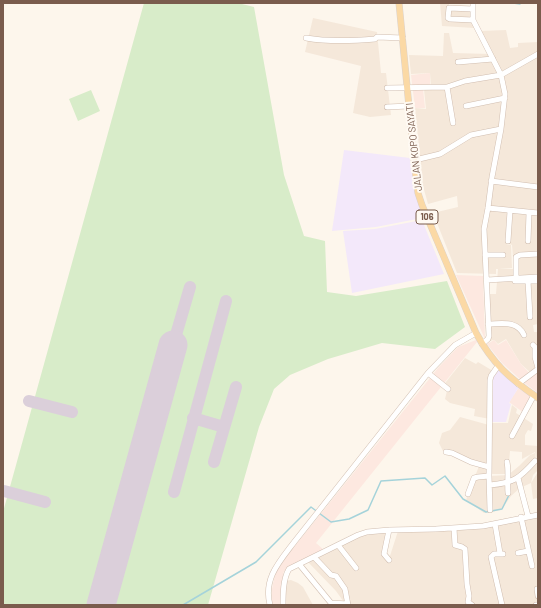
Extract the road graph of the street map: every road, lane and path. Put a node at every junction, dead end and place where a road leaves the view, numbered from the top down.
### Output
1 (399, 3) edge
2 (473, 6) edge
3 (473, 20) junction
4 (306, 38) dead end
5 (403, 38) junction
6 (538, 54) edge
7 (493, 59) junction
8 (458, 62) dead end
9 (501, 75) junction
10 (408, 87) junction
11 (447, 87) junction
12 (387, 88) dead end
13 (505, 98) junction
14 (409, 106) junction
15 (466, 106) dead end
16 (387, 107) dead end
17 (453, 123) dead end
18 (501, 129) junction
19 (415, 160) junction
20 (491, 181) junction
21 (538, 187) edge
22 (488, 208) junction
23 (510, 211) junction
24 (529, 213) junction
25 (538, 213) edge
26 (508, 241) dead end
27 (528, 241) dead end
28 (538, 254) edge
29 (485, 255) junction
30 (503, 255) dead end
31 (538, 277) edge
32 (516, 280) junction
33 (487, 281) junction
34 (538, 281) edge
35 (528, 282) junction
36 (530, 317) dead end
37 (488, 324) junction
38 (476, 333) junction
39 (524, 335) dead end
40 (482, 344) junction
41 (533, 345) dead end
42 (498, 366) junction
43 (538, 369) edge
44 (428, 373) junction
45 (518, 384) junction
46 (448, 389) dead end
47 (536, 396) edge
48 (512, 436) dead end
49 (446, 452) dead end
50 (535, 461) dead end
51 (507, 462) dead end
52 (489, 466) junction
53 (489, 476) junction
54 (518, 478) junction
55 (507, 483) junction
56 (490, 485) junction
57 (508, 492) dead end
58 (468, 494) dead end
59 (490, 510) dead end
60 (538, 515) edge
61 (528, 516) junction
62 (521, 517) junction
63 (495, 524) junction
64 (454, 528) junction
65 (389, 530) junction
66 (338, 545) junction
67 (528, 551) junction
68 (518, 554) dead end
69 (314, 557) junction
70 (389, 560) dead end
71 (298, 564) junction
72 (532, 566) dead end
73 (356, 568) dead end
74 (537, 589) dead end
75 (538, 596) edge
76 (348, 604) edge
77 (470, 604) edge
78 (270, 605) edge
79 (283, 605) edge
80 (502, 605) edge

1 - 5 main road, JALAN KOPO SAYATI / 106
2 - 3 street
2 - 3 street
3 - 7 street
4 - 5 street
5 - 10 main road, JALAN KOPO SAYATI / 106
6 - 9 street
7 - 8 street
7 - 9 street
9 - 11 street
9 - 13 street
10 - 11 street
10 - 12 street
10 - 14 main road, JALAN KOPO SAYATI / 106
11 - 17 street
13 - 15 street
13 - 18 street
14 - 16 street
14 - 19 main road, JALAN KOPO SAYATI / 106
18 - 19 street
18 - 20 street
19 - 38 main road, JALAN KOPO SAYATI / 106
20 - 21 street
20 - 22 street
22 - 23 street
22 - 29 street
23 - 24 street
23 - 26 street
24 - 25 street
24 - 27 street
28 - 32 street
29 - 30 street
29 - 33 street
31 - 32 street
32 - 33 street
32 - 35 street
33 - 37 street
34 - 35 street
35 - 36 street
37 - 39 street
37 - 40 street
38 - 40 main road, JALAN KOPO SAYATI / 106
38 - 44 street
40 - 42 main road, JALAN KOPO SAYATI / 106
41 - 43 street
42 - 45 main road, JALAN KOPO SAYATI / 106
42 - 52 street
43 - 45 street
44 - 46 street
44 - 78 street
45 - 47 main road, JALAN KOPO SAYATI / 106
47 - 48 street
49 - 52 street
50 - 54 street
51 - 55 street
52 - 53 street
53 - 56 street
53 - 58 street
54 - 55 street
54 - 61 street
55 - 56 street
55 - 57 street
56 - 59 street
60 - 61 street
61 - 62 street
62 - 63 street
62 - 67 street
63 - 64 street
63 - 80 street
64 - 65 street
64 - 77 street
65 - 66 street
65 - 70 street
66 - 69 street
66 - 73 street
67 - 68 street
67 - 72 street
69 - 71 street
69 - 76 street
71 - 76 street
71 - 79 street
74 - 75 street

